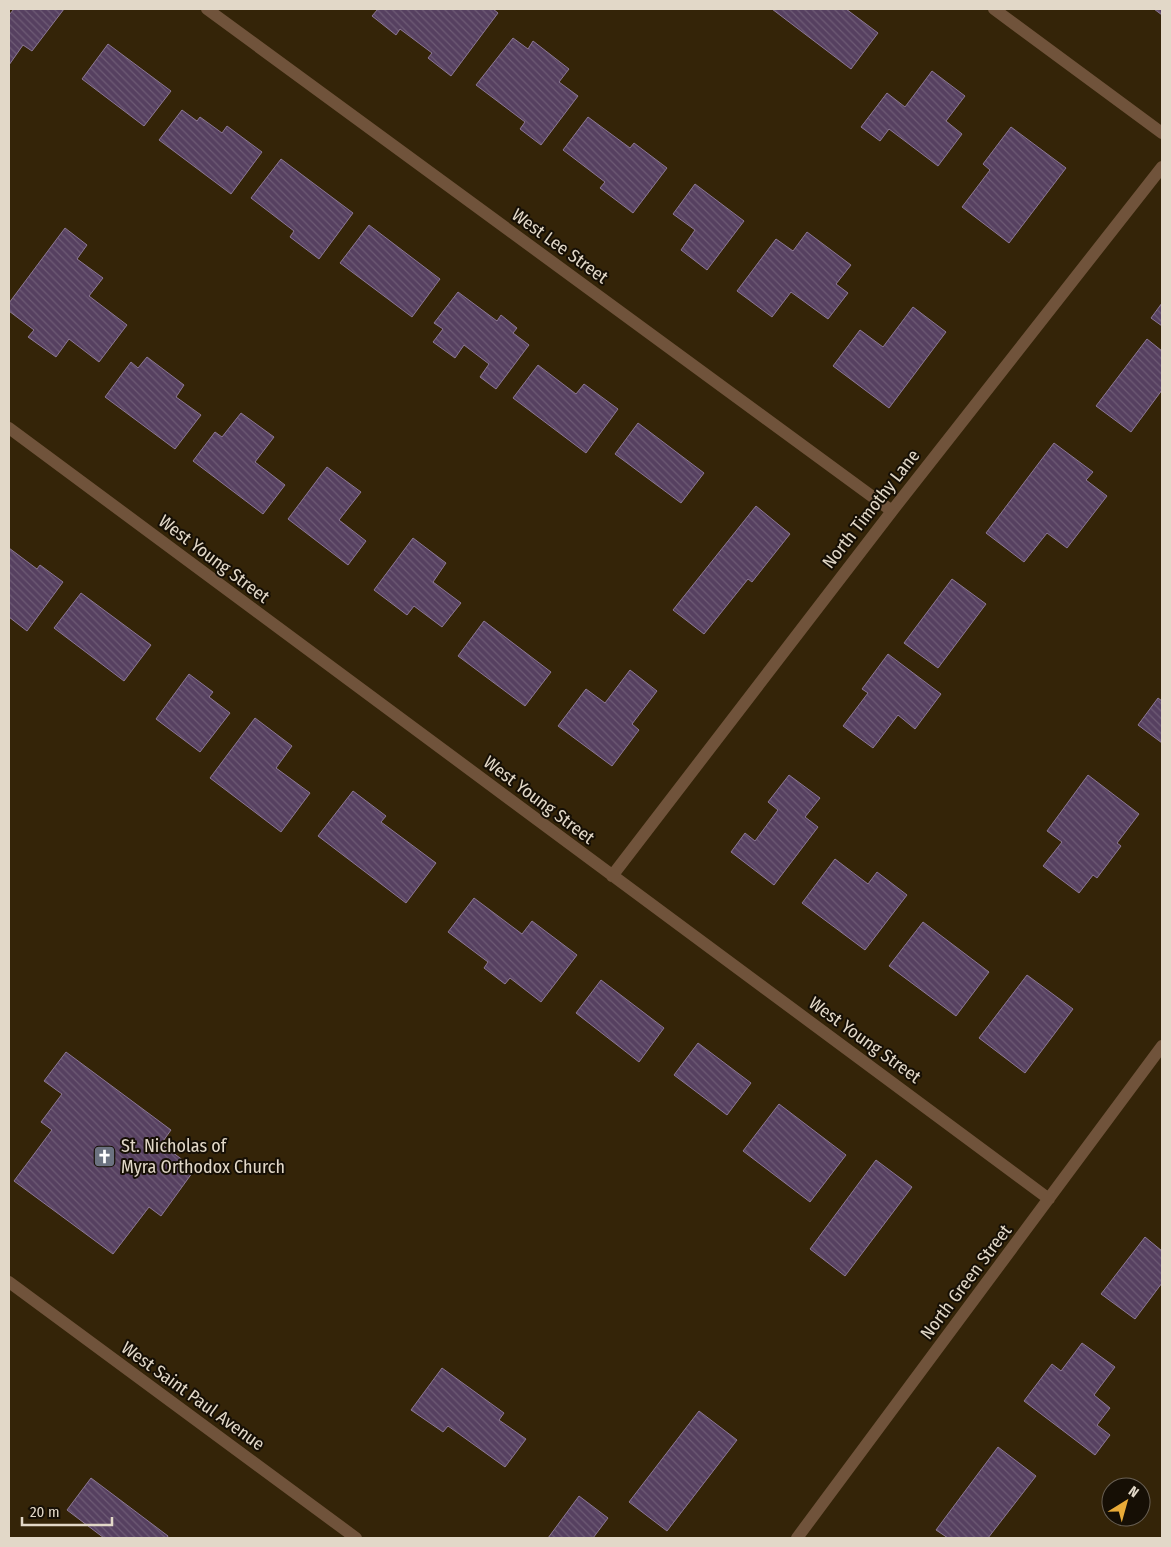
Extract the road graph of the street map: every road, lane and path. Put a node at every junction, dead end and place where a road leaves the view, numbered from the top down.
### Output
1 (207, 9) edge
2 (994, 9) edge
3 (1162, 133) edge
4 (1162, 167) edge
5 (9, 428) edge
6 (892, 511) junction
7 (612, 876) junction
8 (1162, 1046) edge
9 (1049, 1199) junction
10 (9, 1282) edge
11 (356, 1538) edge
12 (797, 1538) edge

1 - 6 street, West Lee Street
2 - 3 street
4 - 6 street, North Timothy Lane
5 - 7 street, West Young Street
6 - 7 street, North Timothy Lane
7 - 9 street, West Young Street
8 - 9 street, North Green Street
9 - 12 street, North Green Street
10 - 11 street, West Saint Paul Avenue

